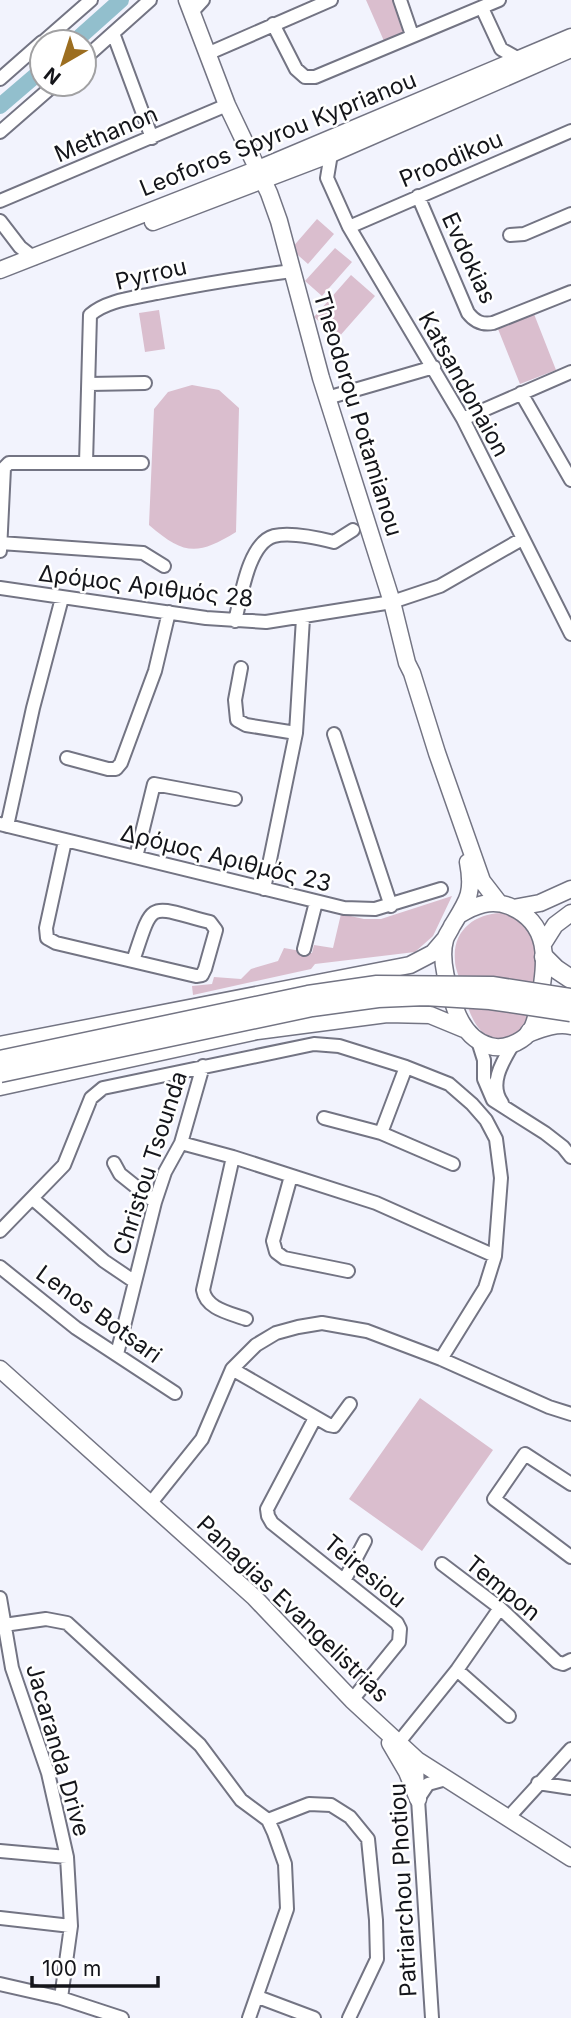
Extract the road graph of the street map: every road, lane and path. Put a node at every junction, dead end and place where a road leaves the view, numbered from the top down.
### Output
1 (91, 0) edge
2 (150, 0) edge
3 (203, 0) edge
4 (400, 0) edge
5 (499, 0) edge
6 (326, 1) edge
7 (189, 6) edge
8 (482, 8) junction
9 (273, 24) junction
10 (58, 28) edge
11 (113, 33) junction
12 (412, 35) junction
13 (571, 37) edge
14 (98, 46) edge
15 (501, 49) junction
16 (571, 49) edge
17 (28, 54) edge
18 (207, 54) junction
19 (517, 58) junction
20 (496, 68) junction
21 (0, 79) edge
22 (39, 98) edge
23 (227, 104) junction
24 (571, 131) edge
25 (0, 132) edge
26 (152, 138) junction
27 (331, 155) junction
28 (307, 163) junction
29 (260, 175) junction
30 (327, 177) junction
31 (418, 196) junction
32 (0, 201) edge
33 (571, 214) edge
34 (0, 222) edge
35 (349, 227) junction
36 (510, 235) dead end
37 (20, 247) junction
38 (34, 258) junction
39 (17, 265) junction
40 (0, 270) edge
41 (292, 271) junction
42 (0, 281) edge
43 (571, 292) edge
44 (434, 367) junction
45 (571, 372) edge
46 (145, 383) dead end
47 (89, 384) junction
48 (521, 393) junction
49 (327, 398) junction
50 (463, 419) junction
51 (86, 463) junction
52 (142, 463) dead end
53 (568, 465) edge
54 (571, 480) edge
55 (353, 530) dead end
56 (522, 539) junction
57 (0, 543) edge
58 (0, 551) edge
59 (164, 566) dead end
60 (0, 588) edge
61 (62, 598) junction
62 (392, 603) junction
63 (169, 612) junction
64 (303, 618) junction
65 (235, 621) junction
66 (571, 634) edge
67 (407, 663) junction
68 (241, 668) dead end
69 (296, 733) junction
70 (334, 734) dead end
71 (67, 758) dead end
72 (234, 799) dead end
73 (4, 825) edge
74 (65, 841) junction
75 (136, 857) junction
76 (571, 888) edge
77 (264, 889) junction
78 (441, 889) dead end
79 (316, 902) junction
80 (506, 905) junction
81 (391, 906) junction
82 (571, 913) edge
83 (459, 915) junction
84 (445, 939) junction
85 (304, 949) dead end
86 (544, 950) junction
87 (133, 961) junction
88 (571, 979) edge
89 (571, 999) edge
90 (571, 1012) edge
91 (571, 1025) edge
92 (464, 1029) junction
93 (530, 1032) junction
94 (478, 1041) junction
95 (513, 1044) junction
96 (0, 1045) edge
97 (0, 1060) edge
98 (203, 1066) junction
99 (406, 1067) junction
100 (0, 1073) edge
101 (0, 1087) edge
102 (507, 1108) junction
103 (324, 1118) dead end
104 (381, 1133) junction
105 (181, 1143) junction
106 (233, 1157) junction
107 (571, 1157) edge
108 (114, 1163) dead end
109 (453, 1164) dead end
110 (291, 1177) junction
111 (33, 1199) junction
112 (155, 1202) junction
113 (0, 1231) edge
114 (495, 1256) junction
115 (0, 1267) edge
116 (348, 1271) dead end
117 (135, 1282) junction
118 (246, 1319) dead end
119 (117, 1354) junction
120 (441, 1359) junction
121 (232, 1369) junction
122 (2, 1376) edge
123 (175, 1393) dead end
124 (350, 1404) dead end
125 (571, 1414) edge
126 (315, 1418) junction
127 (571, 1484) edge
128 (150, 1504) junction
129 (365, 1541) dead end
130 (571, 1557) edge
131 (442, 1564) dead end
132 (345, 1579) junction
133 (0, 1598) edge
134 (500, 1608) junction
135 (4, 1625) junction
136 (571, 1660) edge
137 (457, 1670) junction
138 (353, 1700) junction
139 (509, 1716) dead end
140 (394, 1742) junction
141 (571, 1749) edge
142 (417, 1760) junction
143 (446, 1779) junction
144 (538, 1783) junction
145 (571, 1788) edge
146 (418, 1799) junction
147 (508, 1818) junction
148 (268, 1820) junction
149 (0, 1850) edge
150 (67, 1857) junction
151 (571, 1858) edge
152 (0, 1918) edge
153 (71, 1926) junction
154 (0, 1984) edge
155 (258, 1997) junction
156 (61, 1998) junction
157 (108, 2016) edge
158 (122, 2018) edge
159 (249, 2018) edge
160 (314, 2018) edge
161 (349, 2018) edge
162 (432, 2018) edge

1 - 10 street
2 - 11 street
3 - 7 street
4 - 12 street
5 - 8 street
6 - 9 street
7 - 18 main road, Theodorou Potamianou
8 - 12 street
8 - 15 street
9 - 12 street
9 - 18 street
11 - 14 street
11 - 26 street
13 - 19 main road, Leoforos Spyrou Kyprianou
15 - 19 street
15 - 20 street
16 - 27 main road, Leoforos Spyrou Kyprianou
17 - 21 street
18 - 23 main road, Theodorou Potamianou
19 - 20 main road, Leoforos Spyrou Kyprianou
20 - 29 main road, Leoforos Spyrou Kyprianou
22 - 25 street
23 - 26 street, Methanon
23 - 29 main road, Theodorou Potamianou
24 - 31 street, Proodikou
26 - 32 street, Methanon
27 - 28 main road, Leoforos Spyrou Kyprianou
27 - 30 street
28 - 29 main road, Leoforos Spyrou Kyprianou
28 - 30 street
29 - 38 main road, Leoforos Spyrou Kyprianou
29 - 41 main road, Theodorou Potamianou
29 - 42 main road, Leoforos Spyrou Kyprianou
30 - 35 street, Katsandonaion
31 - 35 street, Proodikou
31 - 43 street, Evdokias
33 - 36 street
34 - 37 street
35 - 44 street, Katsandonaion
37 - 38 street
37 - 39 street
38 - 39 main road, Leoforos Spyrou Kyprianou
39 - 40 main road, Leoforos Spyrou Kyprianou
41 - 47 street, Pyrrou
41 - 49 main road, Theodorou Potamianou
44 - 49 street
44 - 50 street, Katsandonaion
45 - 48 street
46 - 47 street
47 - 51 street, Pyrrou
48 - 50 street
48 - 53 street
49 - 62 main road, Theodorou Potamianou
50 - 56 street, Katsandonaion
51 - 52 street
51 - 57 street
53 - 54 street
55 - 65 street
56 - 62 street, Δρόμος Αριθμός 28
56 - 66 street, Katsandonaion
57 - 58 street
57 - 59 street
60 - 61 street, Δρόμος Αριθμός 28
61 - 63 street, Δρόμος Αριθμός 28
61 - 73 street
62 - 64 street, Δρόμος Αριθμός 28
62 - 67 main road, Theodorou Potamianou
63 - 65 street, Δρόμος Αριθμός 28
63 - 71 street
64 - 65 street, Δρόμος Αριθμός 28
64 - 69 street
67 - 80 main road, Theodorou Potamianou
67 - 83 main road, Theodorou Potamianou
68 - 69 street
69 - 77 street
70 - 81 street
72 - 75 street
73 - 74 street, Δρόμος Αριθμός 23
74 - 75 street, Δρόμος Αριθμός 23
74 - 87 street
75 - 77 street, Δρόμος Αριθμός 23
76 - 80 main road
77 - 79 street, Δρόμος Αριθμός 23
78 - 81 street, Δρόμος Αριθμός 23
79 - 81 street, Δρόμος Αριθμός 23
79 - 85 street
80 - 83 main road
80 - 86 main road
82 - 86 main road
83 - 84 main road
84 - 92 main road
84 - 96 main road
86 - 88 highway
86 - 93 main road
87 - 87 street
89 - 97 highway, bridge
90 - 100 highway, bridge
91 - 93 highway
92 - 94 main road
92 - 101 main road
93 - 95 main road
94 - 95 main road
94 - 102 street
95 - 102 street
98 - 99 street
98 - 105 street, Christou Tsounda
98 - 111 street
99 - 104 street
99 - 114 street
102 - 107 street
103 - 104 street
104 - 109 street
105 - 106 street
105 - 112 street, Christou Tsounda
106 - 110 street
106 - 118 street
108 - 112 street
110 - 114 street
110 - 116 street
111 - 113 street
111 - 117 street
112 - 117 street, Christou Tsounda
114 - 120 street
115 - 119 street, Lenos Botsari
117 - 119 street, Christou Tsounda
119 - 123 street, Lenos Botsari
120 - 121 street
120 - 125 street
121 - 126 street
121 - 128 street
122 - 128 main road, Panagias Evangelistrias
124 - 126 street
126 - 132 street, Teiresiou
127 - 130 street
128 - 138 main road, Panagias Evangelistrias
129 - 132 street
131 - 134 street, Tempon
132 - 138 street, Teiresiou
133 - 135 street, Jacaranda Drive
134 - 136 street, Tempon
134 - 137 street
135 - 148 street
135 - 150 street, Jacaranda Drive
137 - 139 street
137 - 140 street
138 - 140 main road, Panagias Evangelistrias
140 - 142 main road
140 - 146 main road
141 - 144 street
142 - 143 main road
142 - 146 street, Patriarchou Photiou
143 - 146 street
143 - 147 main road
144 - 145 street
144 - 147 street
146 - 162 street, Patriarchou Photiou
147 - 151 main road
148 - 155 street
148 - 161 street
149 - 150 street
150 - 153 street, Jacaranda Drive
152 - 153 street
153 - 156 street, Jacaranda Drive
154 - 156 street
155 - 159 street
155 - 160 street
156 - 157 street
157 - 158 street

